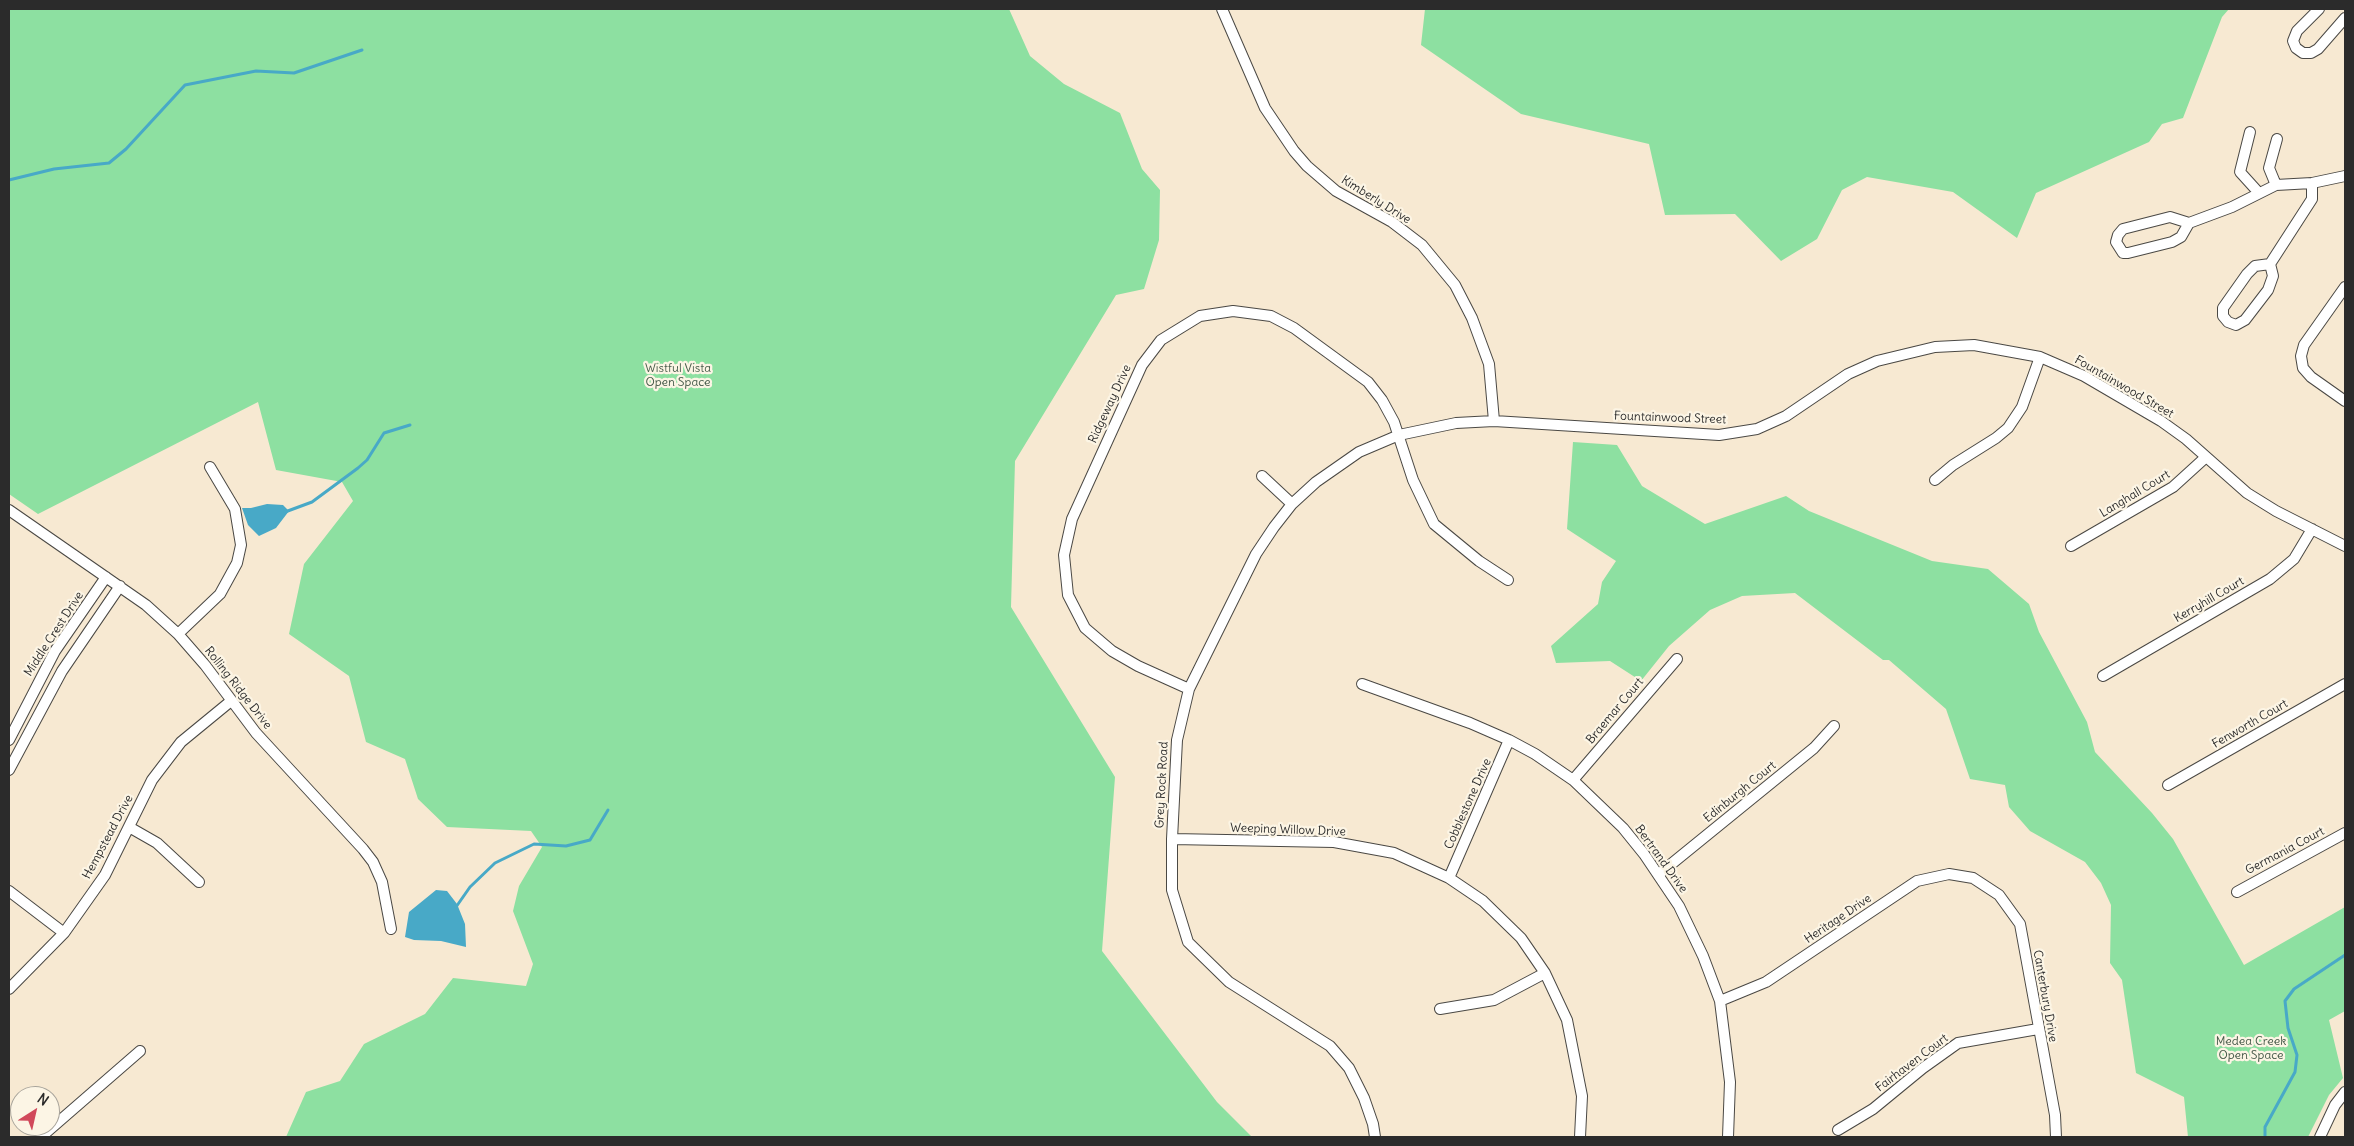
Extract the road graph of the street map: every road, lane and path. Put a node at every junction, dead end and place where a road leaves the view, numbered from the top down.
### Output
1 (1222, 9) edge
2 (2318, 9) edge
3 (2345, 18) edge
4 (2250, 132) dead end
5 (2277, 139) dead end
6 (2345, 176) edge
7 (2312, 184) junction
8 (2276, 185) junction
9 (2259, 193) junction
10 (2189, 223) junction
11 (2270, 264) junction
12 (2345, 287) edge
13 (2040, 357) junction
14 (2345, 401) edge
15 (1494, 420) junction
16 (1399, 435) junction
17 (2206, 457) junction
18 (210, 467) dead end
19 (1262, 476) dead end
20 (1935, 480) dead end
21 (1292, 504) junction
22 (9, 510) edge
23 (2312, 529) junction
24 (2071, 546) dead end
25 (2345, 546) edge
26 (106, 577) junction
27 (1508, 580) dead end
28 (120, 586) junction
29 (178, 634) junction
30 (1677, 660) dead end
31 (2103, 676) dead end
32 (1362, 684) dead end
33 (2345, 684) edge
34 (1189, 689) junction
35 (231, 701) junction
36 (26, 705) junction
37 (40, 712) junction
38 (1834, 726) dead end
39 (9, 740) edge
40 (1509, 740) junction
41 (9, 770) edge
42 (1573, 780) junction
43 (2168, 785) dead end
44 (129, 827) junction
45 (2345, 833) edge
46 (1172, 839) junction
47 (1659, 874) junction
48 (1449, 878) junction
49 (1973, 878) joint
50 (199, 882) dead end
51 (9, 891) edge
52 (2236, 892) dead end
53 (391, 929) dead end
54 (64, 933) junction
55 (1545, 973) junction
56 (9, 989) edge
57 (1720, 1001) junction
58 (1440, 1010) dead end
59 (2038, 1029) junction
60 (140, 1051) dead end
61 (2345, 1092) edge
62 (1838, 1130) dead end
63 (41, 1137) edge
64 (1375, 1137) edge
65 (1580, 1137) edge
66 (1728, 1137) edge
67 (2056, 1137) edge
68 (2320, 1137) edge

1 - 15 street, Kimberly Drive
2 - 3 street
4 - 9 street
5 - 8 street
6 - 7 street
7 - 8 street
7 - 11 street
8 - 9 street
9 - 10 street
10 - 10 street
11 - 11 street
12 - 14 street
13 - 15 street, Fountainwood Street
13 - 17 street, Fountainwood Street
13 - 20 street
15 - 16 street, Fountainwood Street
16 - 21 street, Grey Rock Road
16 - 27 street, Ridgeway Drive
16 - 34 street, Ridgeway Drive
17 - 23 street, Fountainwood Street
17 - 24 street, Langhall Court
18 - 29 street
19 - 21 street
21 - 34 street, Grey Rock Road
22 - 26 street, Rolling Ridge Drive
23 - 25 street, Fountainwood Street
23 - 31 street, Kerryhill Court
26 - 28 street, Rolling Ridge Drive
26 - 36 street, Middle Crest Drive
28 - 29 street, Rolling Ridge Drive
28 - 37 street
29 - 35 street, Rolling Ridge Drive
30 - 42 street, Braemar Court
32 - 40 street, Bertrand Drive
33 - 43 street, Fenworth Court
34 - 46 street, Grey Rock Road
35 - 44 street, Hempstead Drive
35 - 53 street, Rolling Ridge Drive
36 - 37 street
36 - 39 street, Middle Crest Drive
37 - 41 street
38 - 47 street, Edinburgh Court
40 - 42 street, Bertrand Drive
40 - 48 street, Cobblestone Drive
42 - 47 street, Bertrand Drive
44 - 50 street
44 - 54 street, Hempstead Drive
45 - 52 street, Germania Court
46 - 48 street, Weeping Willow Drive
46 - 64 street, Grey Rock Road
47 - 57 street, Bertrand Drive
48 - 55 street, Weeping Willow Drive
49 - 57 street, Heritage Drive
49 - 59 street, Canterbury Drive
51 - 54 street
54 - 56 street, Hempstead Drive
55 - 58 street
55 - 65 street, Weeping Willow Drive
57 - 66 street, Bertrand Drive
59 - 62 street, Fairhaven Court
59 - 67 street, Canterbury Drive
60 - 63 street
61 - 68 street

